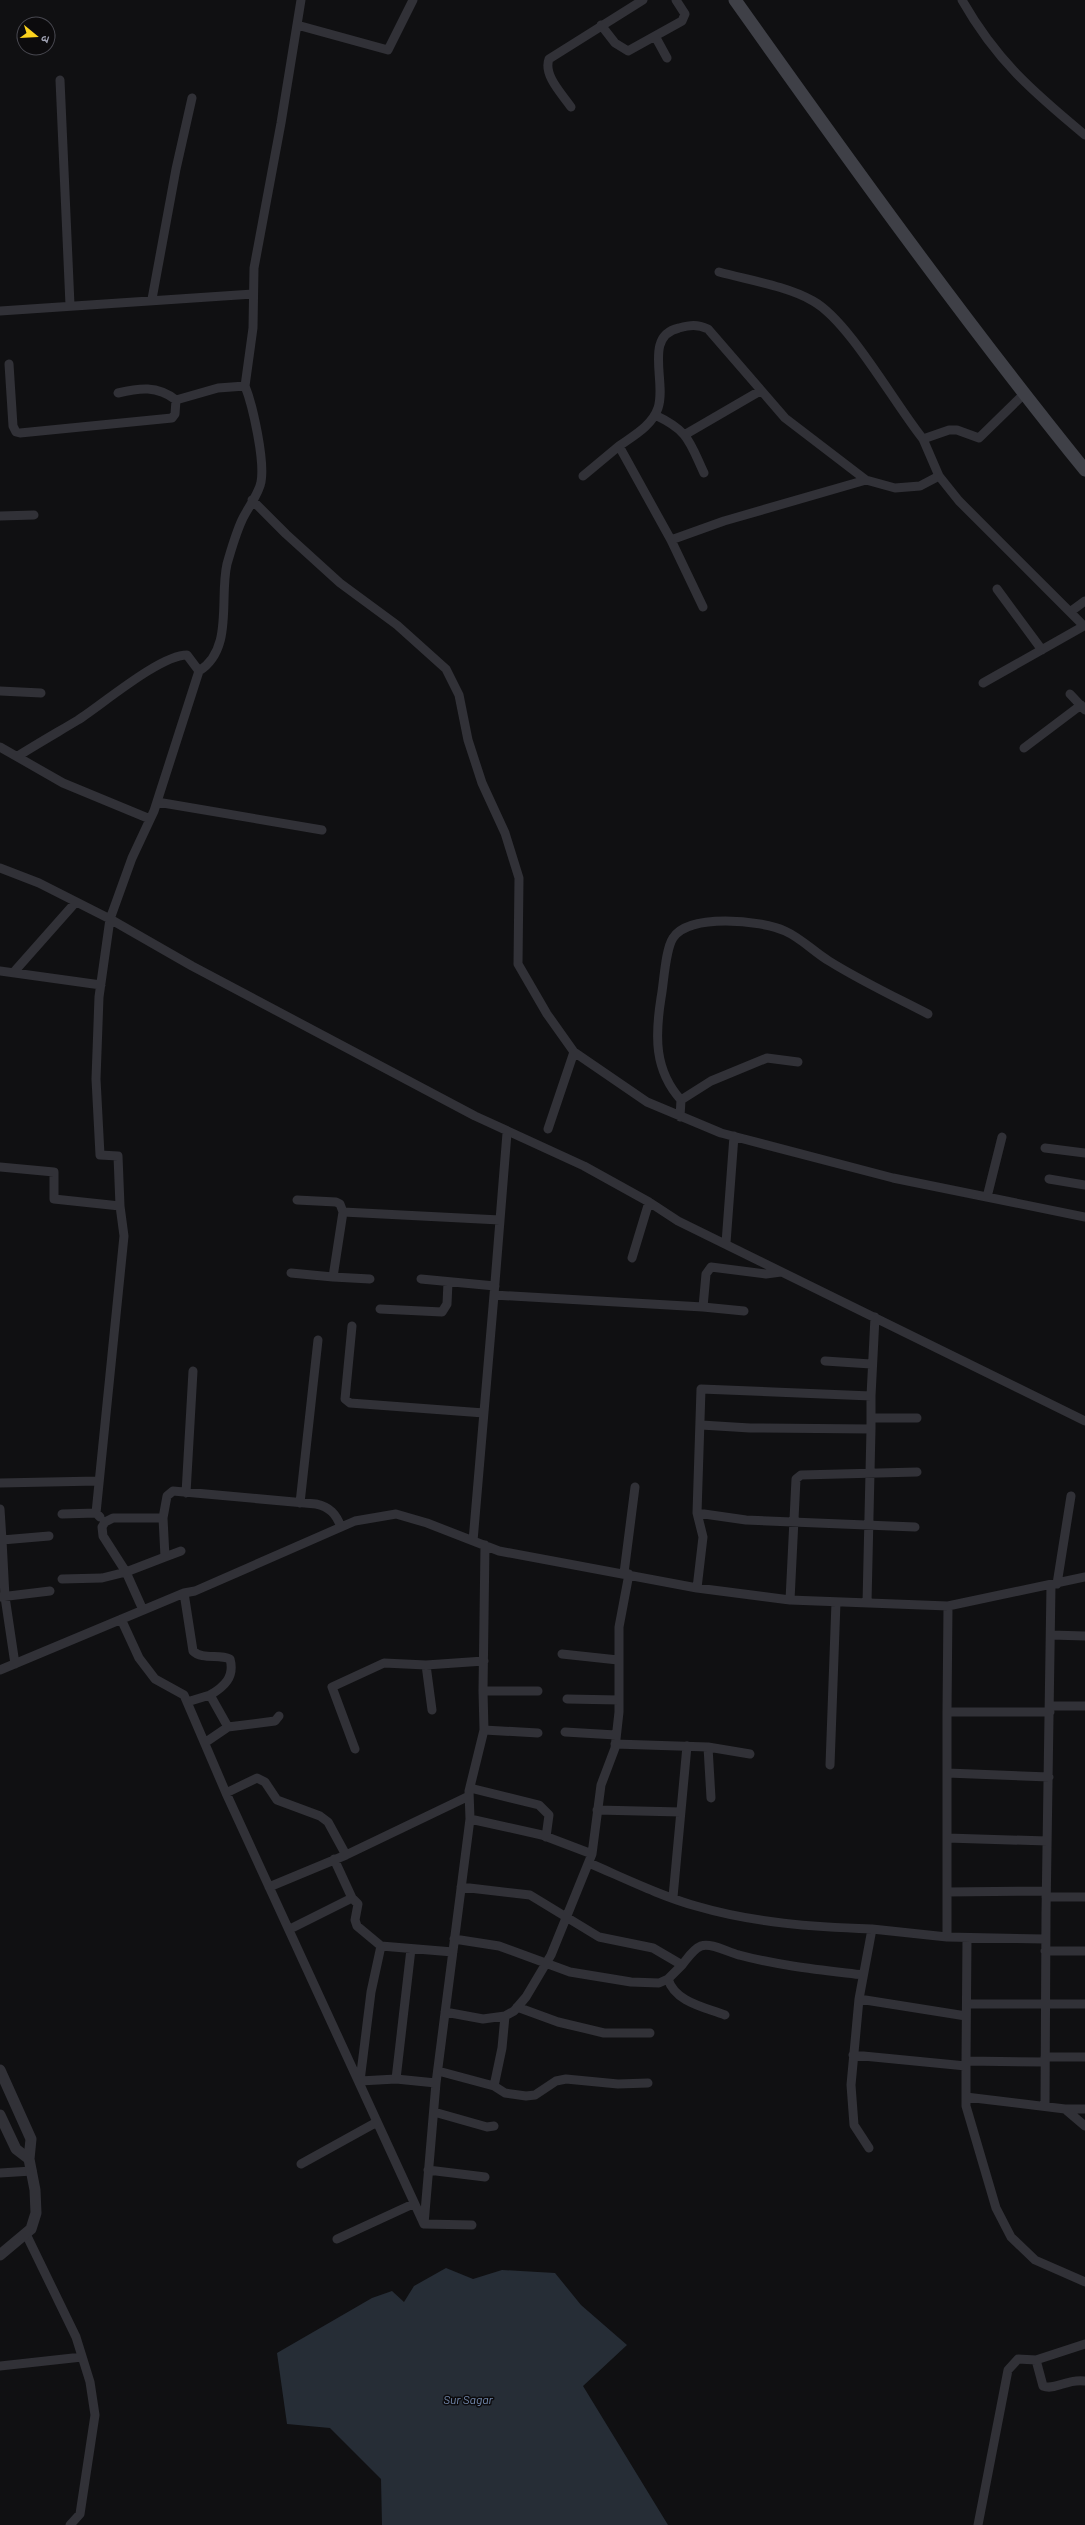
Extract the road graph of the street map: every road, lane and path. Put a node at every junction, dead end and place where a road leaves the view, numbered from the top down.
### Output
1 (301, 0) edge
2 (413, 0) edge
3 (643, 0) edge
4 (676, 0) edge
5 (735, 0) edge
6 (962, 0) edge
7 (298, 25) junction
8 (601, 25) junction
9 (655, 36) junction
10 (667, 58) dead end
11 (60, 80) dead end
12 (192, 98) dead end
13 (571, 107) dead end
14 (1085, 135) edge
15 (719, 272) dead end
16 (253, 294) junction
17 (152, 299) junction
18 (70, 305) junction
19 (0, 311) edge
20 (9, 364) dead end
21 (245, 386) junction
22 (760, 391) junction
23 (118, 393) dead end
24 (1024, 394) junction
25 (176, 400) junction
26 (655, 415) junction
27 (686, 434) junction
28 (923, 439) junction
29 (619, 446) junction
30 (1085, 470) edge
31 (704, 473) dead end
32 (583, 476) dead end
33 (939, 476) junction
34 (866, 480) junction
35 (252, 500) junction
36 (34, 515) dead end
37 (0, 516) edge
38 (671, 540) junction
39 (997, 589) dead end
40 (1085, 601) edge
41 (703, 607) dead end
42 (1070, 612) junction
43 (1085, 626) edge
44 (1042, 650) junction
45 (199, 671) junction
46 (983, 683) dead end
47 (0, 691) edge
48 (41, 693) dead end
49 (1070, 694) dead end
50 (1083, 708) edge
51 (0, 747) edge
52 (1024, 748) dead end
53 (18, 756) junction
54 (157, 802) junction
55 (150, 819) junction
56 (322, 830) dead end
57 (0, 868) edge
58 (75, 903) junction
59 (110, 919) junction
60 (0, 971) edge
61 (13, 973) junction
62 (101, 985) junction
63 (928, 1014) dead end
64 (574, 1052) junction
65 (798, 1062) dead end
66 (681, 1100) junction
67 (680, 1116) junction
68 (548, 1129) dead end
69 (507, 1132) junction
70 (734, 1136) junction
71 (1002, 1137) dead end
72 (1045, 1148) dead end
73 (1085, 1153) edge
74 (0, 1168) edge
75 (1049, 1179) dead end
76 (1085, 1185) edge
77 (987, 1197) junction
78 (297, 1200) dead end
79 (649, 1202) junction
80 (120, 1206) junction
81 (343, 1212) junction
82 (1085, 1217) edge
83 (500, 1220) junction
84 (726, 1243) junction
85 (632, 1258) dead end
86 (781, 1272) junction
87 (291, 1273) dead end
88 (334, 1277) junction
89 (370, 1279) dead end
90 (421, 1279) dead end
91 (448, 1282) junction
92 (494, 1291) junction
93 (703, 1307) junction
94 (380, 1309) dead end
95 (744, 1311) dead end
96 (875, 1318) junction
97 (352, 1326) dead end
98 (318, 1340) dead end
99 (825, 1362) dead end
100 (871, 1364) junction
101 (193, 1371) dead end
102 (871, 1396) junction
103 (484, 1413) junction
104 (871, 1418) junction
105 (917, 1418) dead end
106 (1085, 1421) edge
107 (700, 1425) junction
108 (871, 1429) junction
109 (917, 1472) dead end
110 (870, 1473) junction
111 (98, 1481) junction
112 (0, 1484) edge
113 (635, 1487) dead end
114 (186, 1493) junction
115 (1071, 1496) dead end
116 (300, 1503) junction
117 (0, 1509) edge
118 (96, 1513) junction
119 (697, 1513) junction
120 (62, 1514) dead end
121 (163, 1518) junction
122 (795, 1521) junction
123 (105, 1522) junction
124 (869, 1524) junction
125 (340, 1527) junction
126 (915, 1527) dead end
127 (49, 1536) dead end
128 (1, 1540) edge
129 (473, 1541) junction
130 (485, 1546) junction
131 (180, 1551) dead end
132 (165, 1557) junction
133 (126, 1572) junction
134 (627, 1574) junction
135 (1085, 1577) edge
136 (62, 1579) dead end
137 (1054, 1585) junction
138 (697, 1588) junction
139 (50, 1591) dead end
140 (184, 1593) junction
141 (3, 1597) edge
142 (790, 1600) junction
143 (836, 1602) junction
144 (867, 1603) junction
145 (948, 1606) junction
146 (143, 1610) junction
147 (121, 1619) junction
148 (1051, 1636) junction
149 (1085, 1636) edge
150 (562, 1654) dead end
151 (618, 1660) junction
152 (484, 1661) junction
153 (15, 1664) junction
154 (426, 1665) junction
155 (0, 1670) edge
156 (483, 1691) junction
157 (538, 1691) dead end
158 (210, 1695) junction
159 (568, 1699) dead end
160 (619, 1700) junction
161 (187, 1702) junction
162 (1085, 1706) edge
163 (1050, 1709) junction
164 (432, 1710) dead end
165 (947, 1712) junction
166 (279, 1716) dead end
167 (228, 1727) junction
168 (484, 1730) junction
169 (565, 1732) dead end
170 (538, 1733) dead end
171 (616, 1740) junction
172 (206, 1742) junction
173 (687, 1746) junction
174 (708, 1747) junction
175 (355, 1749) dead end
176 (750, 1754) dead end
177 (830, 1765) dead end
178 (947, 1773) junction
179 (1049, 1777) junction
180 (470, 1792) junction
181 (226, 1793) junction
182 (711, 1798) dead end
183 (597, 1810) junction
184 (681, 1812) junction
185 (470, 1819) junction
186 (546, 1837) junction
187 (947, 1838) junction
188 (1047, 1841) junction
189 (346, 1855) junction
190 (590, 1858) junction
191 (334, 1859) junction
192 (269, 1887) junction
193 (461, 1887) junction
194 (947, 1892) junction
195 (1046, 1894) junction
196 (672, 1897) junction
197 (1085, 1897) edge
198 (352, 1898) junction
199 (566, 1918) junction
200 (290, 1929) junction
201 (872, 1929) junction
202 (947, 1937) junction
203 (967, 1938) junction
204 (454, 1939) junction
205 (1045, 1939) junction
206 (381, 1946) junction
207 (411, 1949) junction
208 (1045, 1951) junction
209 (1085, 1951) edge
210 (453, 1952) junction
211 (545, 1965) junction
212 (682, 1965) junction
213 (863, 1975) junction
214 (668, 1979) junction
215 (859, 1999) junction
216 (966, 2004) junction
217 (1045, 2004) junction
218 (1085, 2004) edge
219 (517, 2007) junction
220 (445, 2012) junction
221 (725, 2015) dead end
222 (505, 2016) junction
223 (966, 2016) junction
224 (650, 2033) dead end
225 (853, 2056) junction
226 (1085, 2057) edge
227 (1045, 2060) junction
228 (966, 2063) junction
229 (0, 2070) edge
230 (438, 2071) junction
231 (396, 2079) junction
232 (360, 2081) junction
233 (436, 2083) junction
234 (648, 2083) dead end
235 (494, 2086) junction
236 (966, 2097) junction
237 (1045, 2106) junction
238 (1065, 2109) junction
239 (1085, 2109) edge
240 (434, 2112) junction
241 (0, 2115) edge
242 (377, 2122) junction
243 (494, 2126) dead end
244 (1085, 2126) edge
245 (869, 2148) dead end
246 (29, 2159) junction
247 (300, 2164) dead end
248 (428, 2170) junction
249 (32, 2171) junction
250 (0, 2173) edge
251 (485, 2177) dead end
252 (413, 2204) junction
253 (424, 2224) junction
254 (472, 2225) dead end
255 (26, 2234) junction
256 (337, 2239) dead end
257 (0, 2255) edge
258 (1085, 2282) edge
259 (1085, 2344) edge
260 (82, 2357) junction
261 (1036, 2360) junction
262 (0, 2366) edge
263 (1085, 2382) edge
264 (80, 2514) junction
265 (70, 2525) edge
266 (81, 2525) edge
267 (978, 2525) edge

1 - 7 street
2 - 7 street
3 - 8 street
4 - 9 street
5 - 24 main road
6 - 14 street
7 - 16 street
8 - 9 street
8 - 13 street
9 - 10 street
11 - 18 street
12 - 17 street
15 - 28 street
16 - 17 street
16 - 21 street
17 - 18 street
18 - 19 street
20 - 25 street
21 - 25 street
21 - 35 street
22 - 26 street
22 - 27 street
22 - 34 street
23 - 25 street
24 - 28 street
24 - 30 main road
26 - 27 street
26 - 29 street
27 - 31 street
28 - 33 street
29 - 32 street
29 - 38 street
33 - 34 street
33 - 42 street
34 - 38 street
35 - 45 street
35 - 64 street
36 - 37 street
38 - 41 street
39 - 44 street
40 - 42 street
42 - 43 street
43 - 44 street
44 - 46 street
45 - 53 street
45 - 54 street
47 - 48 street
49 - 50 street
50 - 52 street
51 - 53 street
53 - 55 street
54 - 55 street
54 - 56 street
55 - 59 street
57 - 58 street
58 - 59 street
58 - 61 street
59 - 62 street
59 - 69 street
60 - 61 street
61 - 62 street
62 - 80 street
63 - 66 street
64 - 67 street
64 - 68 street
65 - 66 street
66 - 67 street
67 - 70 street
69 - 79 street
69 - 83 street
70 - 77 street
70 - 84 street
71 - 77 street
72 - 73 street
74 - 80 street
75 - 76 street
77 - 82 street
78 - 81 street
79 - 84 street
79 - 85 street
80 - 111 street
81 - 83 street
81 - 88 street
83 - 92 street
84 - 86 street
86 - 93 street
86 - 96 street
87 - 88 street
88 - 89 street
90 - 91 street
91 - 92 street
91 - 94 street
92 - 93 street
92 - 103 street
93 - 95 street
96 - 100 street
96 - 106 street
97 - 103 street
98 - 116 street
99 - 100 street
100 - 102 street
101 - 114 street
102 - 104 street
102 - 107 street
103 - 129 street
104 - 105 street
104 - 108 street
107 - 108 street
107 - 119 street
108 - 110 street
109 - 110 street
110 - 122 street
110 - 124 street
111 - 112 street
111 - 118 street
113 - 134 street
114 - 116 street
114 - 121 street
115 - 137 street
116 - 125 street
117 - 128 street
118 - 120 street
118 - 123 street
119 - 122 street
119 - 138 street
121 - 123 street
121 - 132 street
122 - 124 street
122 - 142 street
123 - 133 street
124 - 126 street
124 - 144 street
125 - 129 street
125 - 140 street
127 - 128 street
128 - 141 street
129 - 130 street
130 - 134 street
130 - 152 street
131 - 132 street
132 - 133 street
133 - 136 street
133 - 146 street
134 - 138 street
134 - 151 street
135 - 137 street
137 - 145 street
137 - 148 street
138 - 142 street
139 - 141 street
140 - 146 street
140 - 158 street
141 - 153 street
142 - 143 street
143 - 144 street
143 - 177 street
144 - 145 street
145 - 165 street
146 - 147 street
147 - 153 street
147 - 161 street
148 - 149 street
148 - 163 street
150 - 151 street
151 - 160 street
152 - 154 street
152 - 156 street
153 - 155 street
154 - 164 street
154 - 175 street
156 - 157 street
156 - 168 street
158 - 161 street
158 - 167 street
159 - 160 street
160 - 171 street
161 - 172 street
162 - 163 street
163 - 165 street
163 - 179 street
165 - 178 street
166 - 167 street
167 - 172 street
168 - 170 street
168 - 180 street
169 - 171 street
171 - 173 street
171 - 183 street
172 - 181 street
173 - 174 street
173 - 184 street
174 - 176 street
174 - 182 street
178 - 179 street
178 - 187 street
179 - 188 street
180 - 185 street
180 - 186 street
180 - 189 street
181 - 189 street
181 - 192 street
183 - 184 street
183 - 190 street
184 - 196 street
185 - 186 street
185 - 193 street
186 - 190 street
187 - 188 street
187 - 194 street
188 - 195 street
189 - 191 street
190 - 196 street
190 - 199 street
191 - 192 street
191 - 198 street
192 - 200 street
193 - 199 street
193 - 204 street
194 - 195 street
194 - 202 street
195 - 197 street
195 - 205 street
196 - 201 street
198 - 200 street
198 - 206 street
199 - 211 street
199 - 212 street
200 - 232 street
201 - 202 street
201 - 213 street
202 - 203 street
203 - 205 street
203 - 216 street
204 - 210 street
204 - 211 street
205 - 208 street
206 - 207 street
206 - 232 street
207 - 210 street
207 - 231 street
208 - 209 street
208 - 217 street
210 - 220 street
211 - 214 street
211 - 219 street
212 - 213 street
212 - 214 street
213 - 215 street
214 - 221 street
215 - 223 street
215 - 225 street
216 - 217 street
216 - 223 street
217 - 218 street
217 - 227 street
219 - 222 street
219 - 224 street
220 - 222 street
220 - 230 street
222 - 235 street
223 - 228 street
225 - 228 street
225 - 245 street
226 - 227 street
227 - 228 street
227 - 237 street
228 - 236 street
229 - 246 street
230 - 233 street
230 - 235 street
231 - 232 street
231 - 233 street
232 - 242 street
233 - 240 street
234 - 235 street
236 - 237 street
236 - 258 street
237 - 238 street
238 - 239 street
238 - 244 street
240 - 243 street
240 - 248 street
241 - 246 street
242 - 247 street
242 - 252 street
246 - 249 street
248 - 251 street
248 - 253 street
249 - 250 street
249 - 255 street
252 - 253 street
252 - 256 street
253 - 254 street
255 - 257 street
255 - 260 street
259 - 261 street
260 - 262 street
260 - 264 street
261 - 263 street
261 - 267 street
264 - 265 street
264 - 266 street

